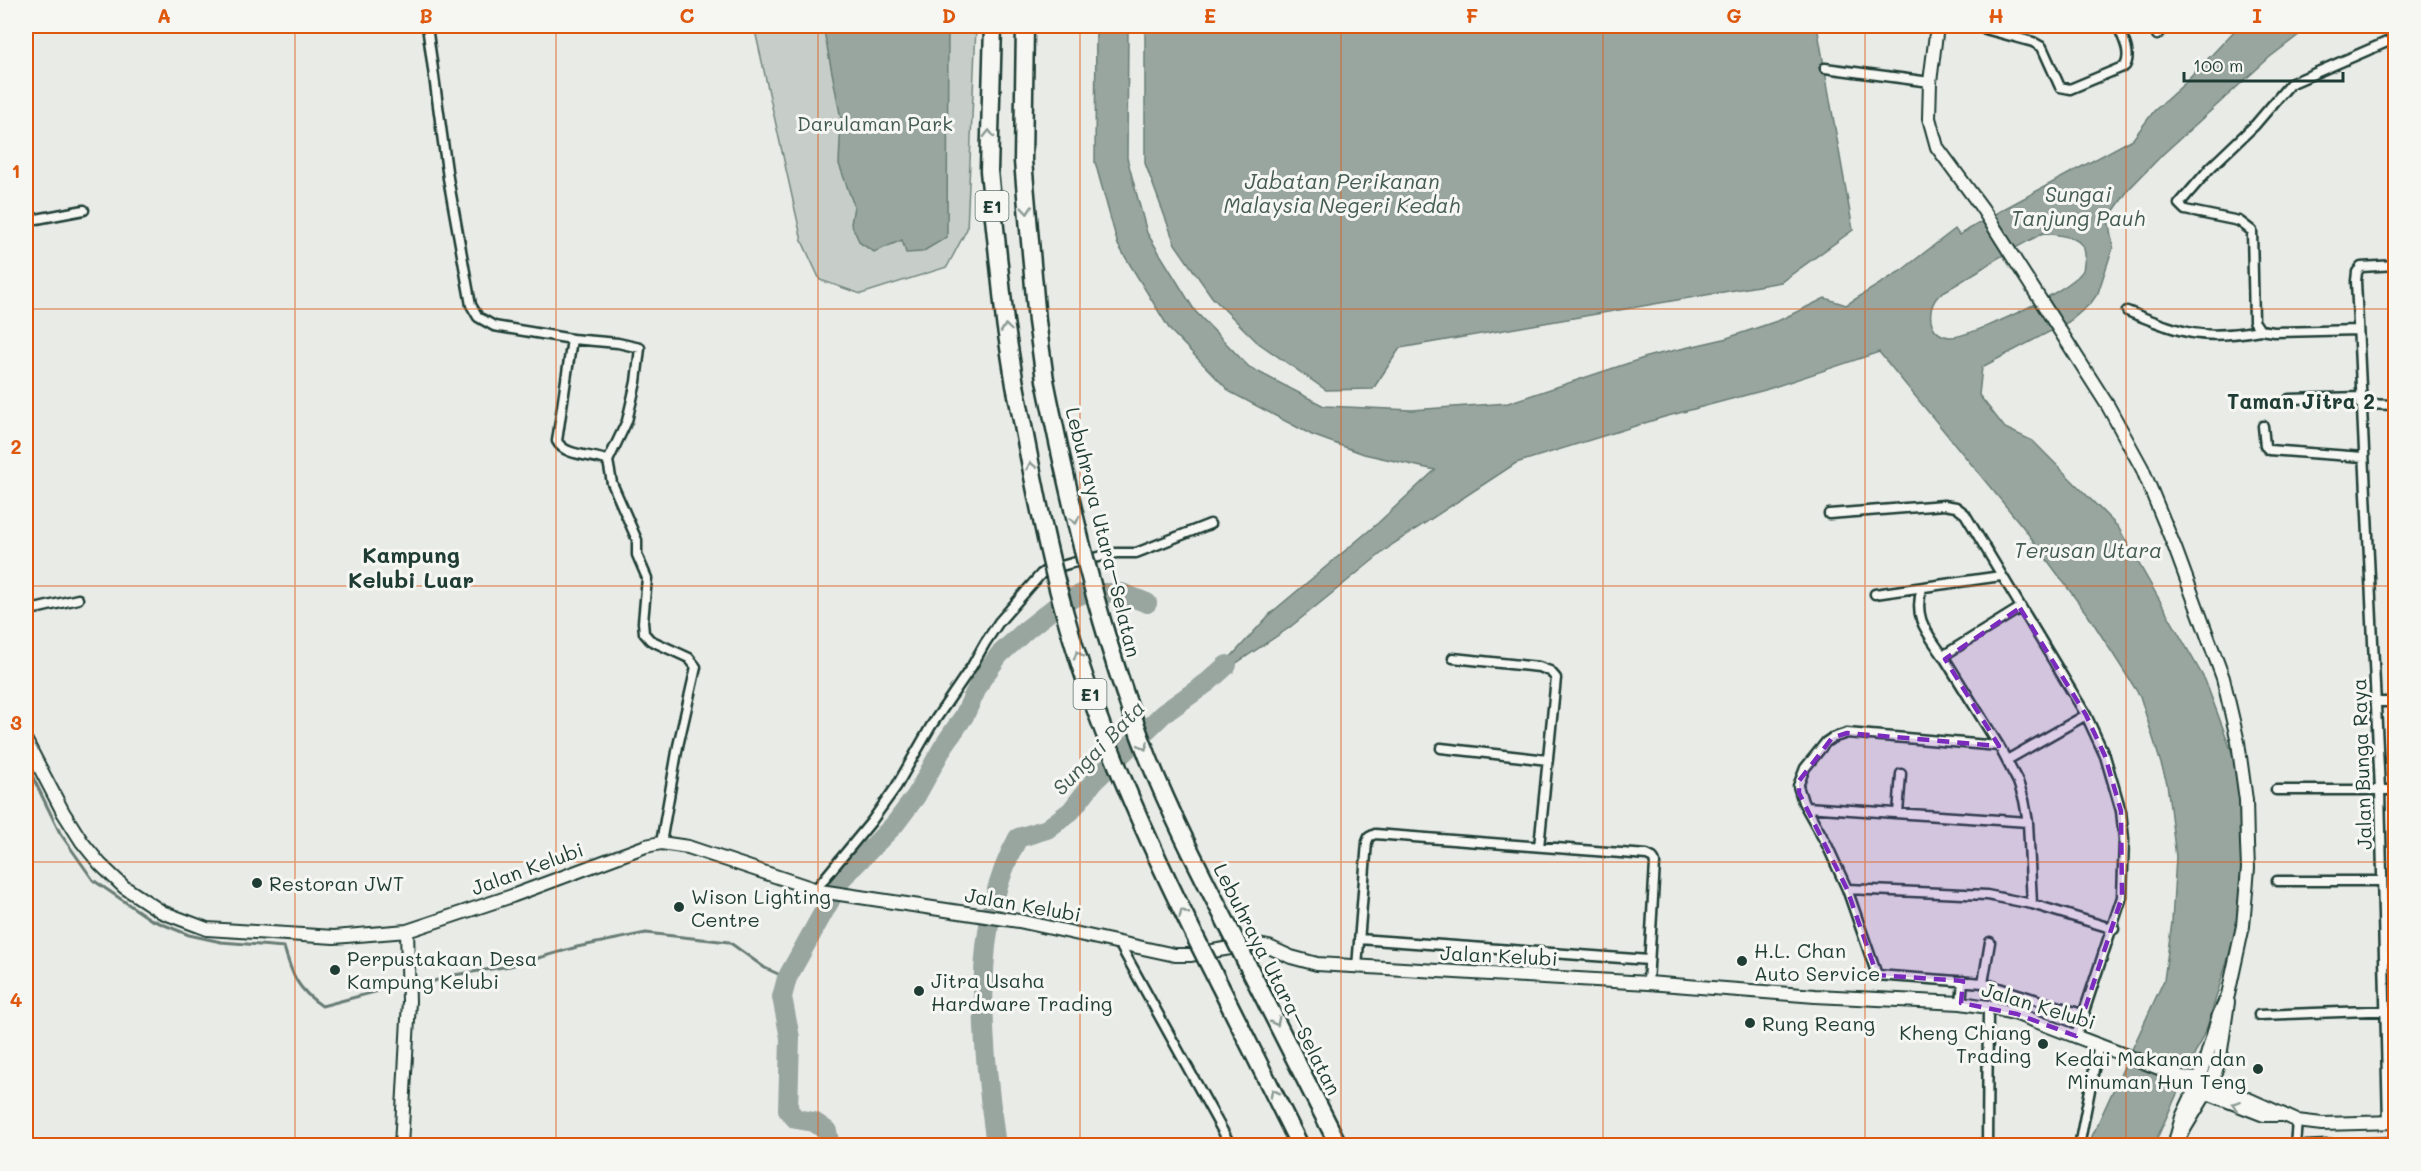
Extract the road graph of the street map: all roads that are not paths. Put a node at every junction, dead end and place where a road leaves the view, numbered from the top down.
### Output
1 (427, 26) edge
2 (993, 26) edge
3 (1025, 26) edge
4 (1937, 26) edge
5 (1974, 26) edge
6 (2118, 26) edge
7 (2167, 26) edge
8 (2157, 35) dead end
9 (2396, 38) edge
10 (1825, 68) dead end
11 (1930, 82) junction
12 (84, 210) dead end
13 (26, 221) edge
14 (2396, 265) edge
15 (2127, 311) dead end
16 (2260, 330) junction
17 (2358, 330) junction
18 (572, 339) junction
19 (2289, 399) dead end
20 (2361, 401) junction
21 (2396, 405) edge
22 (2263, 426) dead end
23 (2363, 457) junction
24 (608, 461) junction
25 (1829, 514) dead end
26 (1210, 524) dead end
27 (2001, 576) junction
28 (1922, 588) junction
29 (1875, 594) dead end
30 (78, 599) dead end
31 (2020, 608) junction
32 (26, 611) edge
33 (1453, 658) dead end
34 (1945, 659) junction
35 (2375, 702) junction
36 (2396, 702) edge
37 (2086, 715) junction
38 (26, 741) edge
39 (1998, 746) junction
40 (1441, 748) dead end
41 (1548, 760) junction
42 (2007, 760) junction
43 (1901, 774) dead end
44 (2276, 790) dead end
45 (2380, 790) junction
46 (2396, 790) edge
47 (1806, 807) junction
48 (1898, 813) junction
49 (2028, 822) junction
50 (661, 843) junction
51 (1539, 847) junction
52 (2277, 880) dead end
53 (2381, 881) junction
54 (1847, 889) junction
55 (818, 891) junction
56 (2032, 904) junction
57 (2114, 928) junction
58 (407, 930) junction
59 (1359, 939) junction
60 (1990, 942) dead end
61 (1119, 943) junction
62 (1649, 960) junction
63 (1357, 967) junction
64 (1963, 981) junction
65 (1648, 982) junction
66 (1983, 983) junction
67 (1961, 1003) junction
68 (1988, 1006) junction
69 (2385, 1010) junction
70 (2396, 1010) edge
71 (2085, 1015) junction
72 (2259, 1015) dead end
73 (2076, 1036) junction
74 (2100, 1044) junction
75 (2204, 1086) junction
76 (2392, 1103) edge
77 (2297, 1121) junction
78 (2392, 1123) edge
79 (2396, 1142) edge
80 (2174, 1145) edge
81 (401, 1146) edge
82 (1230, 1146) edge
83 (1300, 1146) edge
84 (1339, 1146) edge
85 (1987, 1146) edge
86 (2079, 1146) edge
87 (2295, 1146) edge
88 (2305, 1146) edge

1 - 18 street
83 -> 2 highway, E1, bridge
3 -> 84 highway, Lebuhraya Utara–Selatan / E1, bridge
4 - 11 main road
5 - 6 street
7 - 8 street
9 - 16 street
10 - 11 street
11 - 75 main road
12 - 13 street
14 - 17 street, Jalan Bunga Raya
15 - 16 street
16 - 17 street
17 - 20 street, Jalan Bunga Raya
18 - 24 street
18 - 24 street
19 - 20 street
20 - 21 street
20 - 23 street, Jalan Bunga Raya
22 - 23 street
23 - 35 street, Jalan Bunga Raya
24 - 50 street
25 - 27 street
26 - 55 street
27 - 28 street
27 - 31 street
28 - 29 street
28 - 34 street
30 - 32 street
31 - 34 street
31 - 37 street
33 - 41 street
34 - 39 street
35 - 36 street
35 - 45 street, Jalan Bunga Raya
37 - 42 street
37 - 57 street
38 - 58 main road, Jalan Kelubi
39 - 42 street
39 - 47 street
40 - 41 street
41 - 51 street
42 - 49 street
43 - 48 street
44 - 45 street
45 - 46 street
45 - 53 street, Jalan Bunga Raya
47 - 48 street
47 - 54 street
48 - 49 street
49 - 56 street
50 - 55 main road, Jalan Kelubi
50 - 58 main road, Jalan Kelubi
51 - 59 street
51 - 62 street
52 - 53 street
53 - 69 street, Jalan Bunga Raya
54 - 56 street
54 - 64 street
55 - 61 main road, Jalan Kelubi
56 - 57 street
57 - 71 street
58 - 81 main road
59 - 62 street
59 - 63 street
60 - 66 street
61 - 63 main road, Jalan Kelubi
61 - 82 street
62 - 65 street
63 - 65 main road, Jalan Kelubi
64 - 66 street
64 - 67 street
65 - 67 main road, Jalan Kelubi
66 - 71 street
67 - 68 main road, Jalan Kelubi
68 - 73 main road, Jalan Kelubi
68 - 85 street
69 - 70 street
69 - 72 street
69 - 76 street, Jalan Bunga Raya
71 - 73 street
73 - 74 main road, Jalan Kelubi
74 - 75 main road, Jalan Kelubi
74 - 86 street
75 - 77 main road, Jalan Kelubi
75 - 80 main road
76 - 78 street, Jalan Bunga Raya
77 - 78 main road, Jalan Kelubi
77 - 87 street
79 - 88 street

